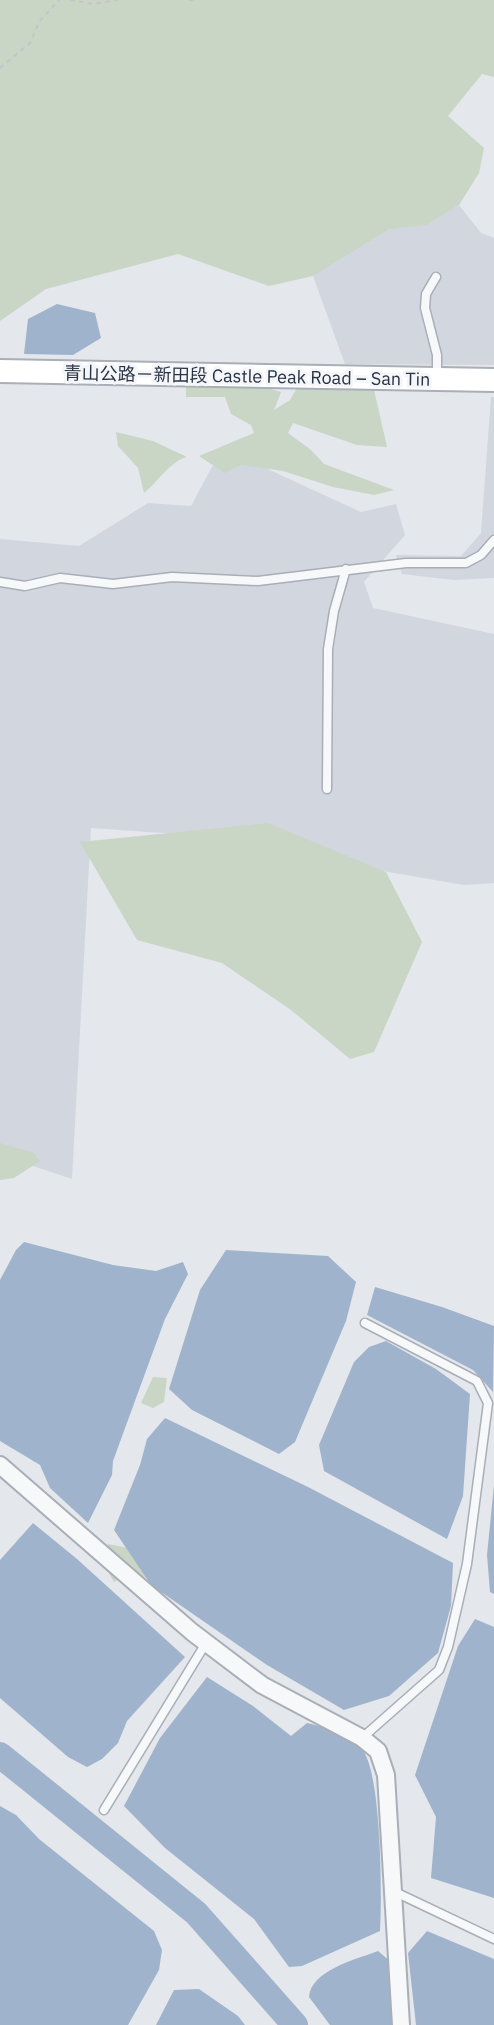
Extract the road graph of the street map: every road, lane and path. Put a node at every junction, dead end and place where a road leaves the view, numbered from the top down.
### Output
1 (59, 0) edge
2 (70, 0) edge
3 (118, 0) edge
4 (189, 0) edge
5 (195, 0) edge
6 (0, 68) edge
7 (436, 277) dead end
8 (0, 372) edge
9 (437, 379) junction
10 (494, 380) edge
11 (494, 540) edge
12 (346, 568) junction
13 (0, 582) edge
14 (327, 789) dead end
15 (365, 1323) dead end
16 (0, 1466) edge
17 (206, 1643) junction
18 (362, 1738) junction
19 (104, 1810) dead end
20 (393, 1891) junction
21 (494, 1939) edge
22 (401, 2025) edge

1 - 6 path
2 - 3 path
4 - 5 path
7 - 9 lane
8 - 9 main road, 青山公路－新田段 Castle Peak Road – San Tin
9 - 10 main road, 青山公路－新田段 Castle Peak Road – San Tin
11 - 12 lane
12 - 13 lane
12 - 14 lane
15 - 18 lane
16 - 17 street
17 - 18 street
17 - 19 lane
18 - 20 street
20 - 21 lane
20 - 22 street

